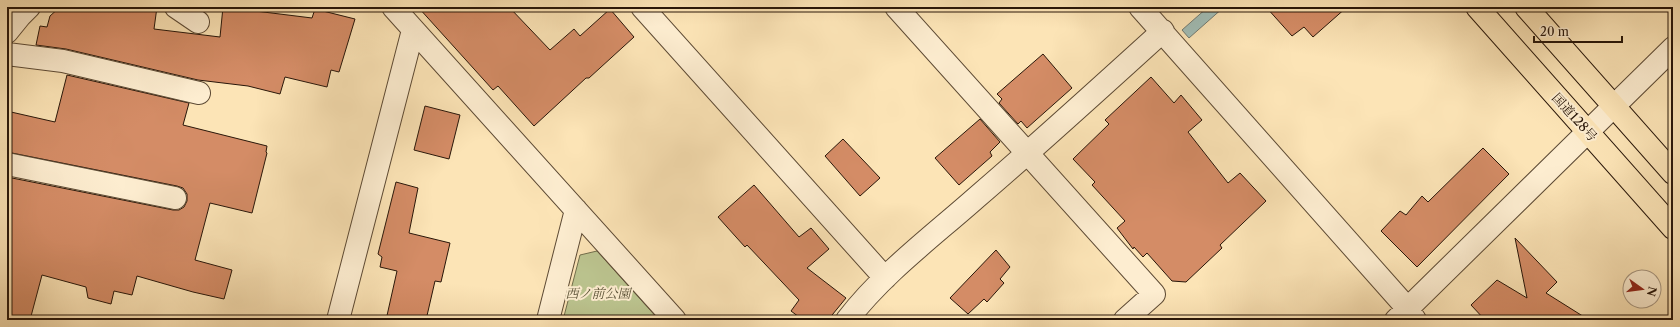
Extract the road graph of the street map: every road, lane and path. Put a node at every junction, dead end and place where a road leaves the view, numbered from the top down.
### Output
1 (29, 7) edge
2 (176, 7) edge
3 (393, 7) edge
4 (642, 7) edge
5 (896, 7) edge
6 (1140, 7) edge
7 (1477, 7) edge
8 (1526, 7) edge
9 (198, 22) dead end
10 (413, 30) junction
11 (1162, 31) junction
12 (7, 32) edge
13 (1673, 48) edge
14 (7, 54) edge
15 (199, 93) dead end
16 (1613, 106) junction
17 (1588, 132) junction
18 (1028, 153) junction
19 (7, 164) edge
20 (1673, 173) edge
21 (175, 198) dead end
22 (576, 210) junction
23 (1673, 228) edge
24 (885, 278) junction
25 (1407, 316) edge
26 (338, 320) edge
27 (548, 320) edge
28 (675, 320) edge
29 (847, 320) edge
30 (1125, 320) edge

1 - 12 street
2 - 9 street
3 - 10 street
4 - 24 street
5 - 18 street
6 - 11 street
7 - 17 highway, 国道128号
8 - 16 highway
10 - 22 street
10 - 26 street
11 - 18 street
11 - 25 street
13 - 16 street
14 - 15 street
16 - 17 street
16 - 20 highway
17 - 23 highway, 国道128号
17 - 25 street
18 - 24 street
18 - 30 street
19 - 21 street
22 - 27 street
22 - 28 street
24 - 29 street

